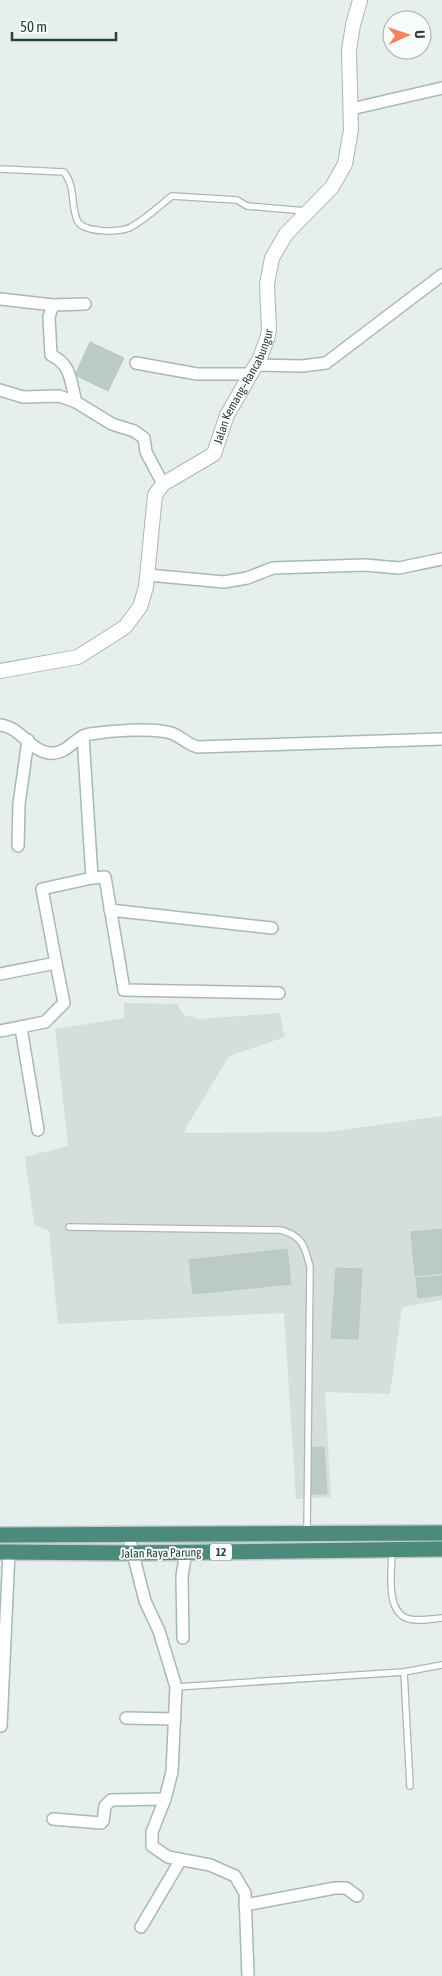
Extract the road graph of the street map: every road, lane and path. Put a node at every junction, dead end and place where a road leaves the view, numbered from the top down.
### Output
1 (360, 0) edge
2 (442, 88) edge
3 (351, 108) junction
4 (0, 169) edge
5 (308, 212) junction
6 (442, 275) edge
7 (0, 299) edge
8 (85, 304) dead end
9 (53, 305) junction
10 (136, 363) dead end
11 (253, 370) junction
12 (0, 390) edge
13 (76, 402) junction
14 (163, 484) junction
15 (442, 559) edge
16 (148, 575) junction
17 (0, 671) edge
18 (0, 725) edge
19 (83, 736) junction
20 (442, 739) edge
21 (28, 740) junction
22 (18, 846) dead end
23 (92, 878) junction
24 (110, 910) junction
25 (272, 928) dead end
26 (56, 963) junction
27 (0, 974) edge
28 (279, 993) dead end
29 (21, 1028) junction
30 (0, 1031) edge
31 (38, 1130) dead end
32 (69, 1226) dead end
33 (307, 1533) junction
34 (442, 1533) edge
35 (128, 1534) junction
36 (0, 1535) edge
37 (442, 1549) edge
38 (392, 1551) junction
39 (4, 1552) edge
40 (186, 1552) junction
41 (134, 1553) junction
42 (442, 1618) edge
43 (183, 1638) dead end
44 (442, 1665) edge
45 (404, 1672) junction
46 (176, 1687) junction
47 (126, 1718) dead end
48 (175, 1719) junction
49 (1, 1726) edge
50 (410, 1786) dead end
51 (165, 1799) junction
52 (53, 1819) dead end
53 (180, 1861) junction
54 (357, 1896) dead end
55 (245, 1906) junction
56 (142, 1927) dead end
57 (248, 1976) edge

1 - 3 street, Jalan Kemang–Rancabungur
2 - 3 street
3 - 5 street, Jalan Kemang–Rancabungur
4 - 5 lane
5 - 11 street, Jalan Kemang–Rancabungur
6 - 11 street
7 - 9 street
8 - 9 street
9 - 13 street
10 - 11 street
11 - 14 street, Jalan Kemang–Rancabungur
12 - 13 street
13 - 14 street
14 - 16 street
15 - 16 street
16 - 17 street
18 - 21 street
19 - 20 street
19 - 21 street
19 - 23 street
21 - 22 street
23 - 24 street
23 - 26 street
24 - 25 street
24 - 28 street
26 - 27 street
26 - 29 street
29 - 30 street
29 - 31 street
32 - 33 lane
33 - 34 highway, Jalan Raya Parung / 12
33 - 35 highway, Jalan Raya Parung / 12
35 - 36 highway, Jalan Raya Parung / 12
35 - 41 street
37 - 38 highway, Jalan Raya Parung / 12
38 - 40 highway, Jalan Raya Parung / 12
38 - 42 lane
39 - 41 highway, Jalan Raya Parung / 12
39 - 49 street
40 - 41 highway, Jalan Raya Parung / 12
40 - 43 street
41 - 46 street
44 - 45 lane
45 - 46 lane
45 - 50 lane
46 - 48 street
47 - 48 street
48 - 51 street
51 - 52 street
51 - 53 street
53 - 55 street
53 - 56 street
54 - 55 street
55 - 57 street

